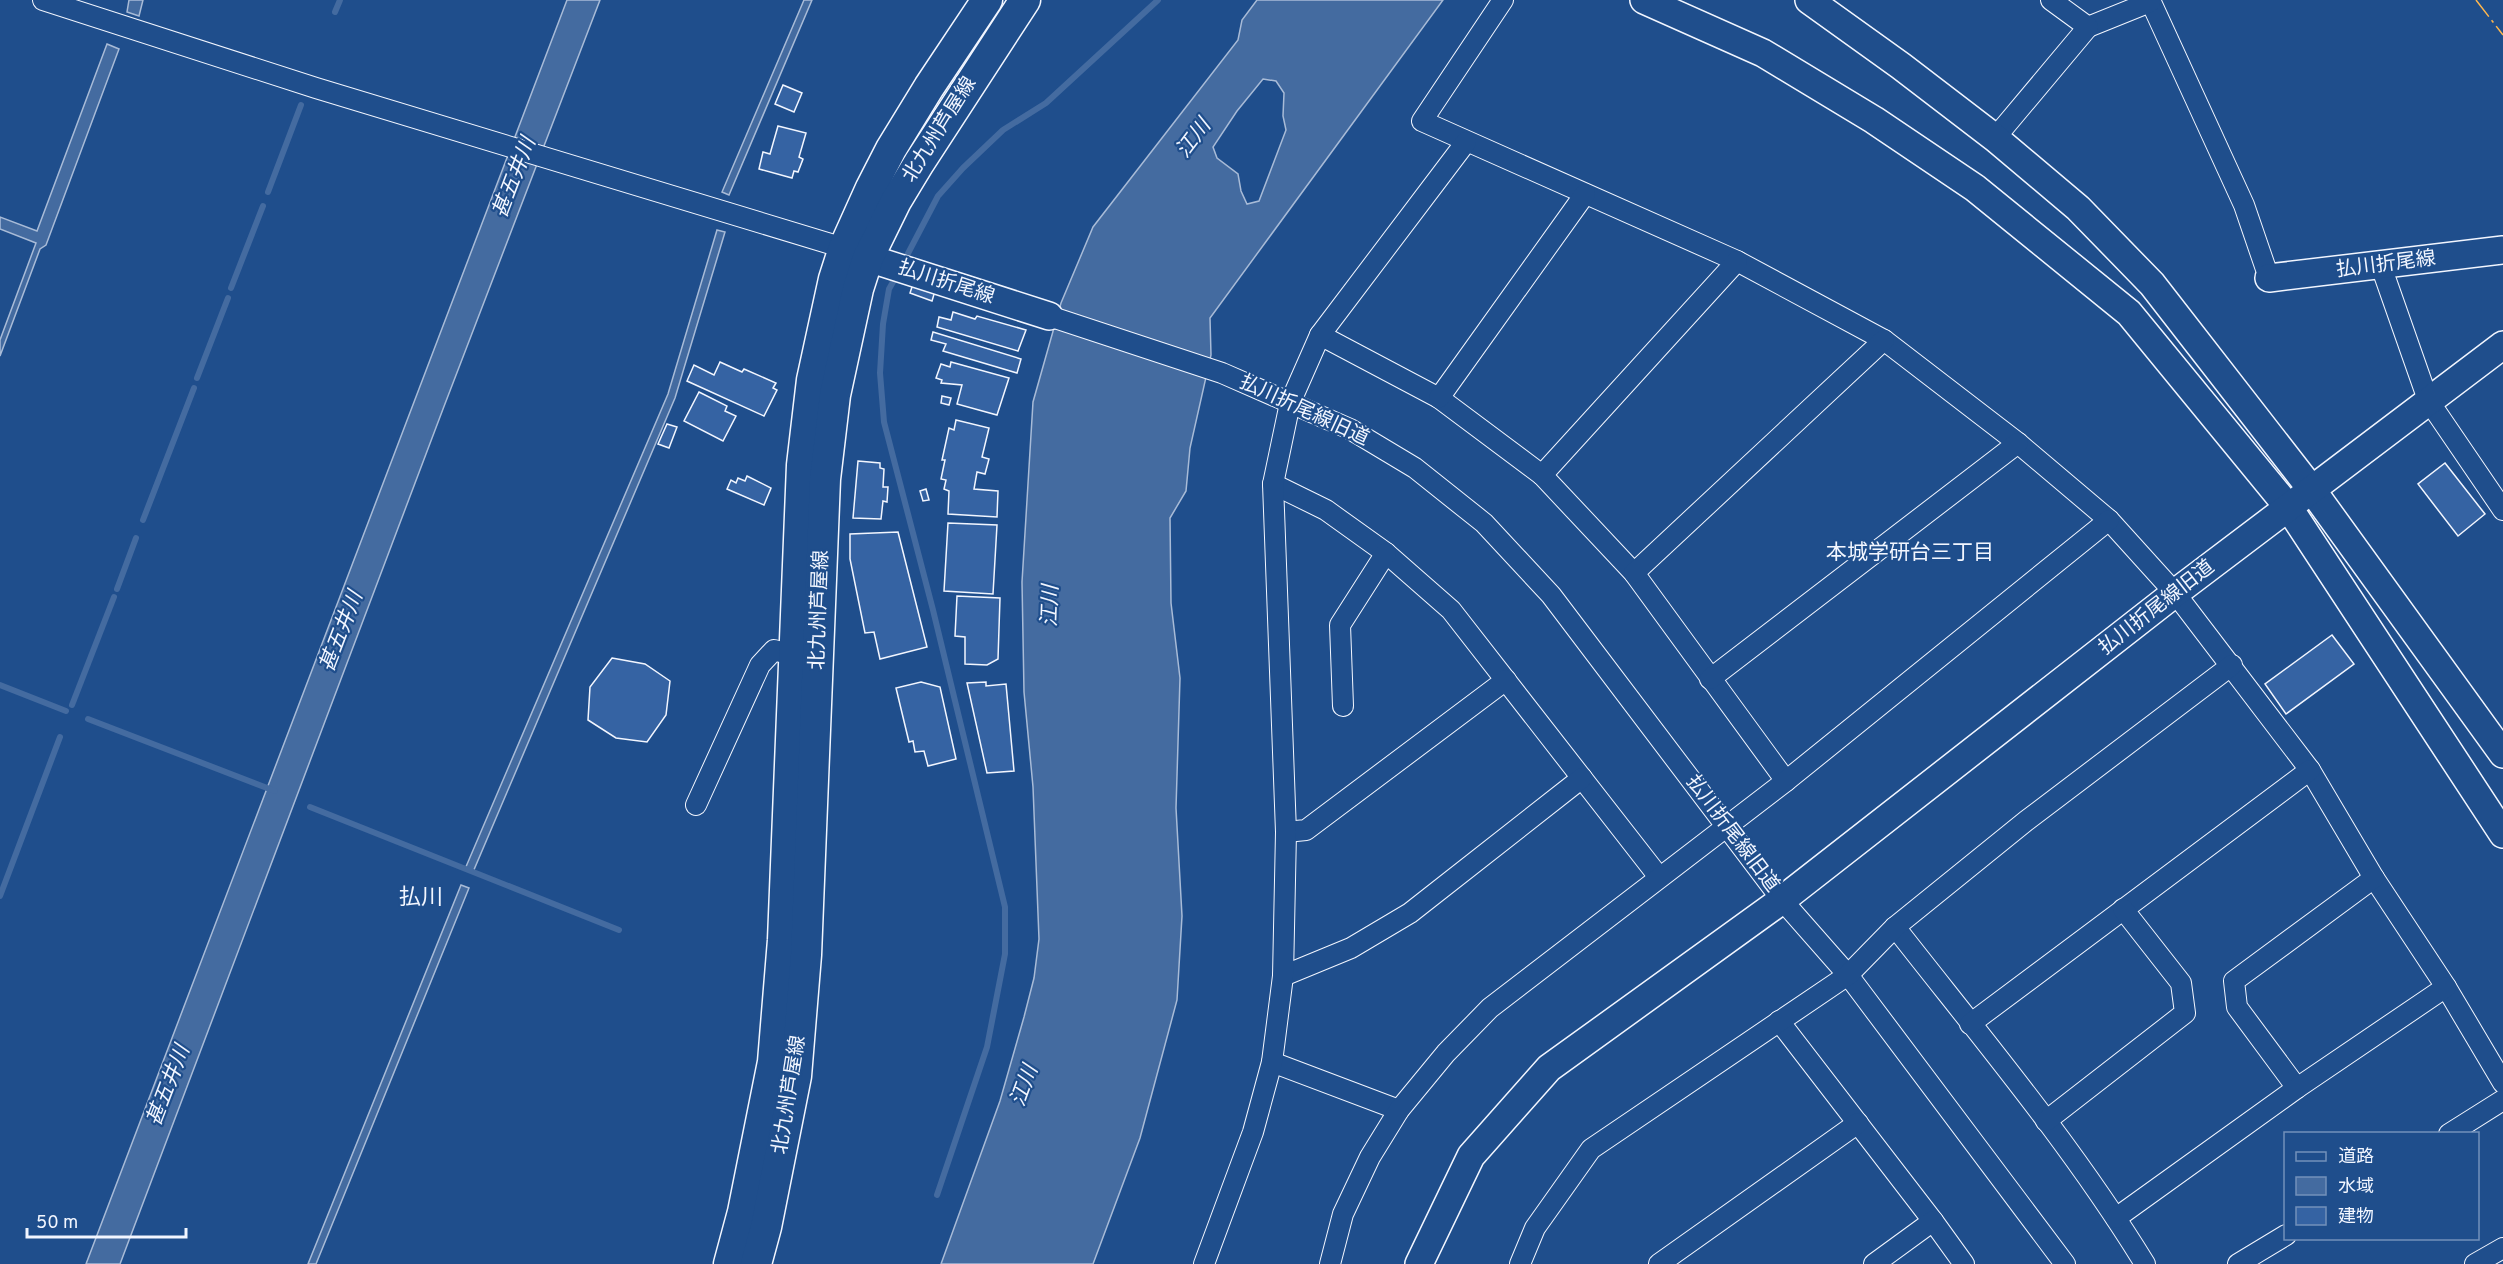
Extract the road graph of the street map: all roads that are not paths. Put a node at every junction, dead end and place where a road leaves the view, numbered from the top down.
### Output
1 (43, 0) edge
2 (987, 0) edge
3 (1025, 0) edge
4 (1503, 0) edge
5 (1644, 0) edge
6 (1809, 0) edge
7 (2051, 0) edge
8 (2150, 1) edge
9 (2088, 27) junction
10 (1995, 138) junction
11 (1466, 142) junction
12 (1585, 194) junction
13 (2503, 250) edge
14 (856, 253) junction
15 (1737, 261) junction
16 (2381, 266) junction
17 (2269, 278) joint
18 (1053, 317) joint
19 (1320, 335) junction
20 (1884, 340) junction
21 (2503, 345) edge
22 (1438, 399) junction
23 (2428, 400) junction
24 (1290, 403) junction
25 (2018, 443) junction
26 (1542, 475) junction
27 (1273, 484) junction
28 (2312, 490) junction
29 (2289, 508) junction
30 (2503, 510) edge
31 (2109, 520) junction
32 (1386, 553) junction
33 (1634, 573) junction
34 (2175, 593) junction
35 (805, 659) junction
36 (2232, 665) junction
37 (1710, 679) junction
38 (1506, 680) junction
39 (1343, 706) dead end
40 (2503, 754) edge
41 (2310, 770) junction
42 (1582, 778) junction
43 (1786, 781) junction
44 (696, 805) dead end
45 (1727, 827) junction
46 (1286, 832) junction
47 (2503, 834) edge
48 (1659, 877) junction
49 (2374, 878) junction
50 (1782, 900) junction
51 (2123, 909) junction
52 (1895, 927) junction
53 (1848, 975) junction
54 (1283, 976) junction
55 (2446, 987) junction
56 (1779, 1021) junction
57 (1970, 1024) junction
58 (1272, 1062) junction
59 (2503, 1083) edge
60 (2297, 1088) junction
61 (2503, 1100) edge
62 (1399, 1110) junction
63 (2046, 1121) junction
64 (1858, 1123) junction
65 (2452, 1132) edge
66 (2116, 1218) junction
67 (1933, 1221) junction
68 (2284, 1236) edge
69 (2503, 1248) edge
70 (729, 1264) edge
71 (756, 1264) edge
72 (1204, 1264) edge
73 (1330, 1264) edge
74 (1419, 1264) edge
75 (1520, 1264) edge
76 (1659, 1264) edge
77 (1874, 1264) edge
78 (1964, 1264) edge
79 (2065, 1264) edge
80 (2145, 1264) edge
81 (2238, 1264) edge
82 (2475, 1264) edge

1 - 14 street
2 - 14 main road, 北九州芦屋線
3 - 14 main road, 北九州芦屋線
4 - 11 street
5 - 29 street
6 - 10 street
7 - 9 street
8 - 9 street
8 - 17 street
9 - 10 street
10 - 28 street
11 - 12 street
11 - 19 street
12 - 15 street
12 - 22 street
13 - 16 street, 払川折尾線
14 - 18 street, 払川折尾線
14 - 35 main road, 北九州芦屋線
15 - 20 street
15 - 26 street
16 - 17 street, 払川折尾線
16 - 23 street
18 - 24 street, 払川折尾線旧道
19 - 22 street
19 - 24 street
20 - 25 street
20 - 33 street
21 - 23 street, 払川折尾線旧道
22 - 26 street
23 - 28 street, 払川折尾線旧道
23 - 30 street
24 - 27 street
24 - 45 street, 払川折尾線旧道
25 - 31 street
25 - 37 street
26 - 33 street
27 - 32 street
27 - 46 street
28 - 29 street, 払川折尾線旧道
28 - 40 street
29 - 34 street, 払川折尾線旧道
29 - 47 street
31 - 34 street
31 - 43 street
32 - 38 street
32 - 39 street
33 - 37 street
34 - 36 street
34 - 50 street, 払川折尾線旧道
35 - 44 street
35 - 70 main road, 北九州芦屋線
35 - 71 main road, 北九州芦屋線
36 - 41 street
36 - 52 street
37 - 43 street
38 - 42 street
38 - 46 street
41 - 49 street
41 - 51 street
42 - 48 street
42 - 54 street
43 - 45 street
45 - 48 street
45 - 50 street, 払川折尾線旧道
46 - 54 street
48 - 62 street
49 - 55 street
49 - 60 street
50 - 53 street
50 - 74 street
51 - 57 street
51 - 63 street
52 - 53 street
52 - 57 street
53 - 56 street
53 - 79 street
54 - 58 street
55 - 59 street
55 - 60 street
56 - 64 street
56 - 75 street
57 - 63 street
58 - 62 street
58 - 72 street
60 - 66 street
61 - 65 street
62 - 73 street
63 - 66 street
64 - 67 street
64 - 76 street
66 - 80 street
67 - 77 street
67 - 78 street
68 - 81 street
69 - 82 street

